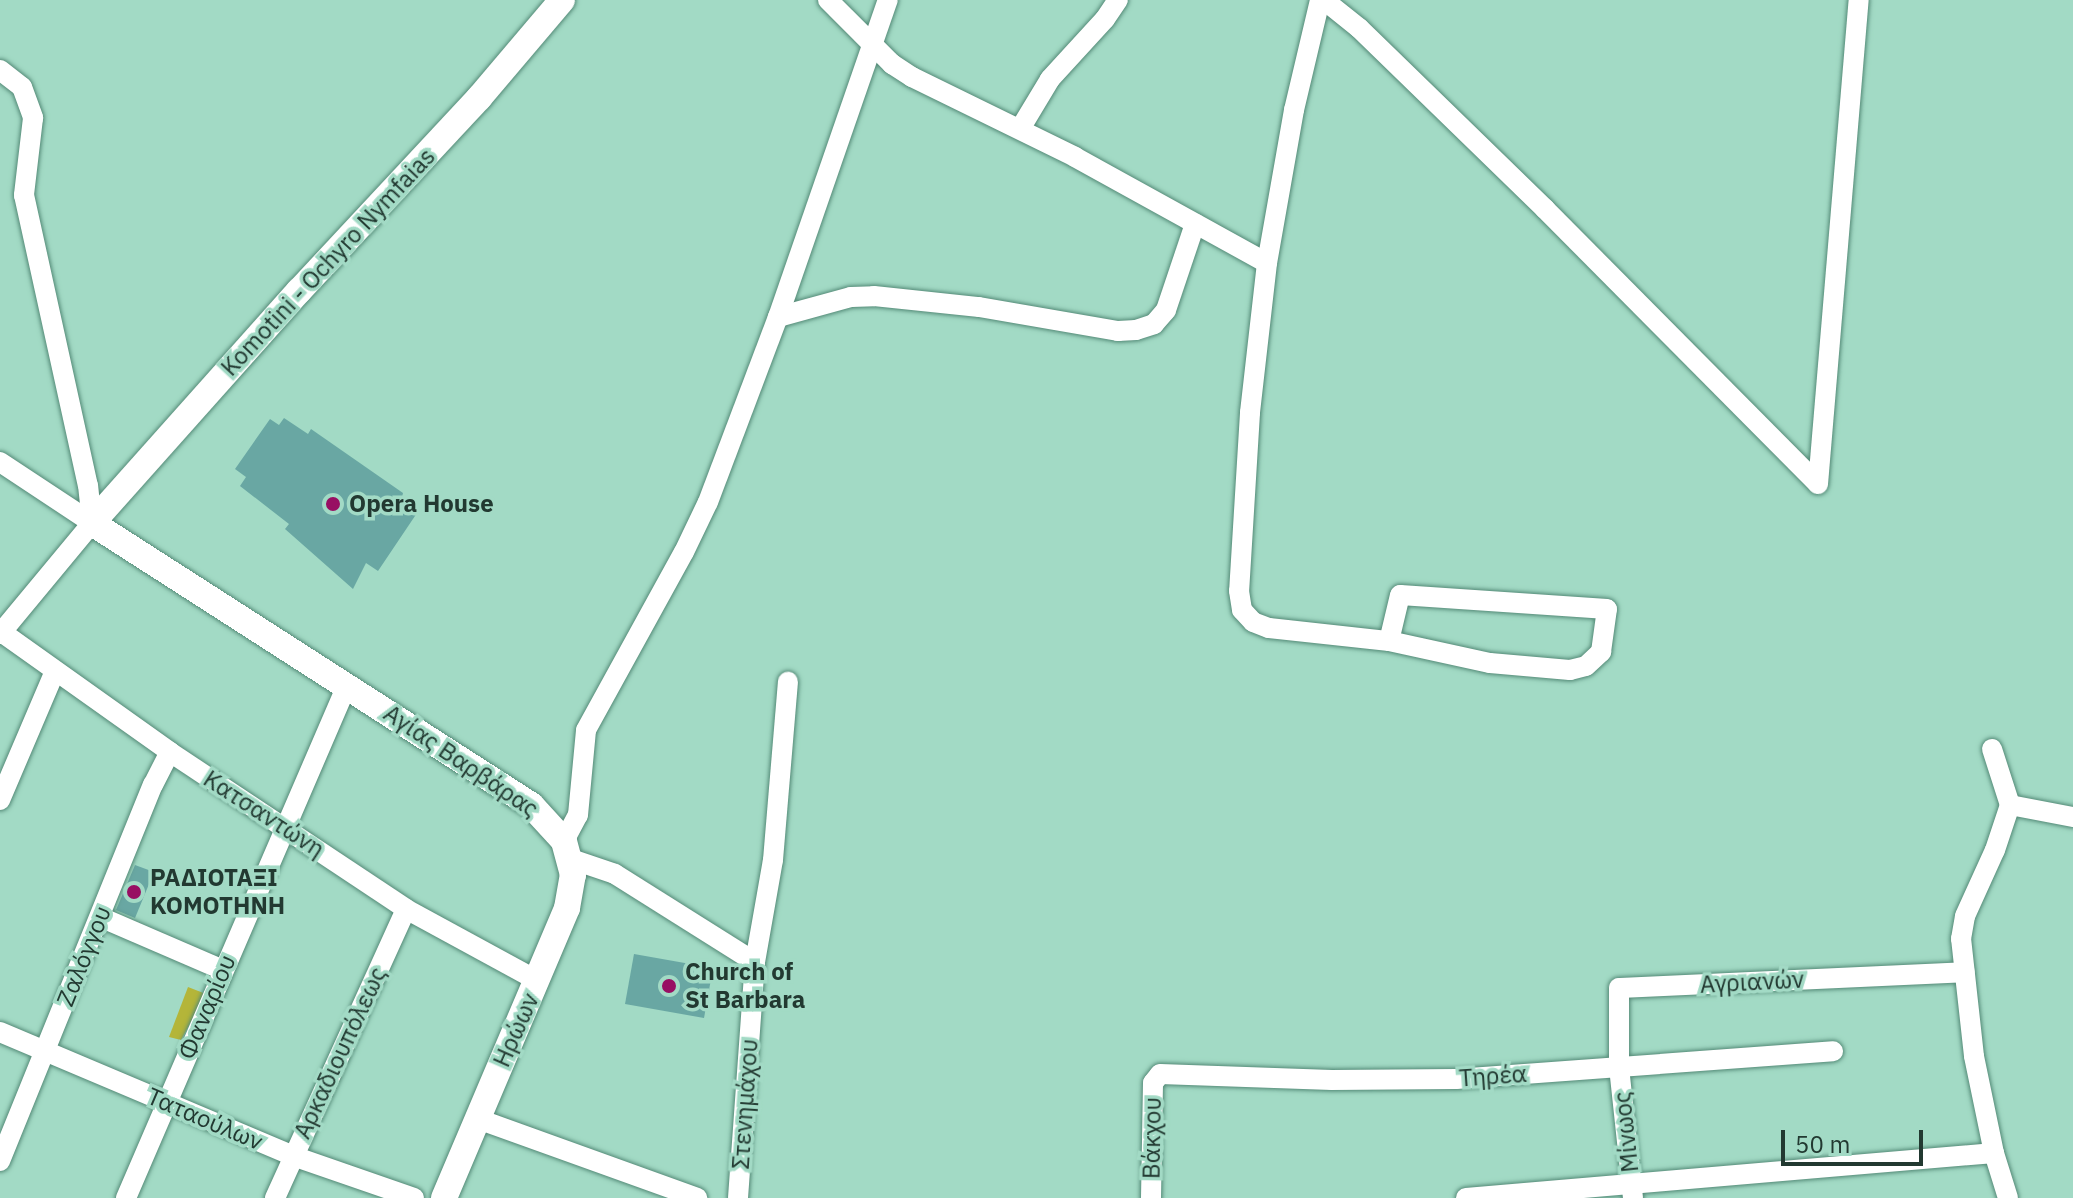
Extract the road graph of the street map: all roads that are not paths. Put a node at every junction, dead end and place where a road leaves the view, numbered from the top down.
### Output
1 (562, 0) edge
2 (828, 0) edge
3 (888, 0) edge
4 (1118, 0) edge
5 (1322, 0) edge
6 (1859, 0) edge
7 (872, 46) junction
8 (0, 70) edge
9 (1020, 129) junction
10 (1195, 224) junction
11 (1267, 263) junction
12 (778, 317) junction
13 (0, 462) edge
14 (92, 523) junction
15 (0, 633) edge
16 (1389, 641) junction
17 (55, 671) junction
18 (788, 682) dead end
19 (347, 685) junction
20 (1992, 749) dead end
21 (170, 752) junction
22 (0, 800) edge
23 (2010, 805) junction
24 (2071, 812) edge
25 (285, 826) junction
26 (568, 850) junction
27 (406, 909) junction
28 (100, 917) junction
29 (755, 962) junction
30 (223, 970) junction
31 (1965, 972) junction
32 (538, 981) junction
33 (0, 1032) edge
34 (1833, 1051) dead end
35 (45, 1052) junction
36 (1619, 1067) junction
37 (1155, 1078) joint
38 (166, 1103) junction
39 (478, 1119) junction
40 (1994, 1153) junction
41 (293, 1156) junction
42 (0, 1161) edge
43 (1632, 1191) edge
44 (126, 1198) edge
45 (275, 1198) edge
46 (414, 1198) edge
47 (444, 1198) edge
48 (697, 1198) edge
49 (738, 1198) edge
50 (1151, 1198) edge
51 (1466, 1198) edge
52 (2008, 1198) edge

1 - 14 main road, Komotini - Ochyro Nymfaias
2 - 7 street
3 - 7 street
4 - 9 street
5 - 6 street
5 - 11 street
7 - 9 street
7 - 12 street
8 - 14 street
9 - 10 street
10 - 11 street
10 - 12 street
11 - 16 street
12 - 26 street
13 - 14 street, Αγίας Βαρβάρας
14 - 15 street
14 - 19 main road, Αγίας Βαρβάρας
15 - 17 street, Κατσαντώνη
16 - 16 street
17 - 21 street, Κατσαντώνη
17 - 22 street
18 - 29 street
19 - 25 street, Φαναρίου
19 - 26 main road, Αγίας Βαρβάρας
20 - 23 street
21 - 25 street, Κατσαντώνη
21 - 28 street, Ζαλόγγου
23 - 24 street
23 - 31 street
25 - 27 street, Κατσαντώνη
25 - 30 street, Φαναρίου
26 - 29 street, Αγίας Βαρβάρας
26 - 32 main road, Ηρώων
27 - 32 street, Κατσαντώνη
27 - 41 street, Αρκαδιουπόλεως
28 - 30 street
28 - 35 street, Ζαλόγγου
29 - 49 street, Στενημάχου
30 - 38 street, Φαναρίου
31 - 36 street, Αγριανών
31 - 40 street
32 - 39 main road, Ηρώων
33 - 35 street, Ταταούλων
34 - 36 street, Τηρέα
35 - 38 street, Ταταούλων
35 - 42 street, Ζαλόγγου
36 - 37 street, Τηρέα
36 - 43 street, Μίνωος
37 - 50 street, Βάκχου
38 - 41 street, Ταταούλων
38 - 44 street, Φαναρίου
39 - 47 main road, Ηρώων
39 - 48 street
40 - 43 street
40 - 52 street
41 - 45 street, Αρκαδιουπόλεως
41 - 46 street, Ταταούλων
43 - 51 street

